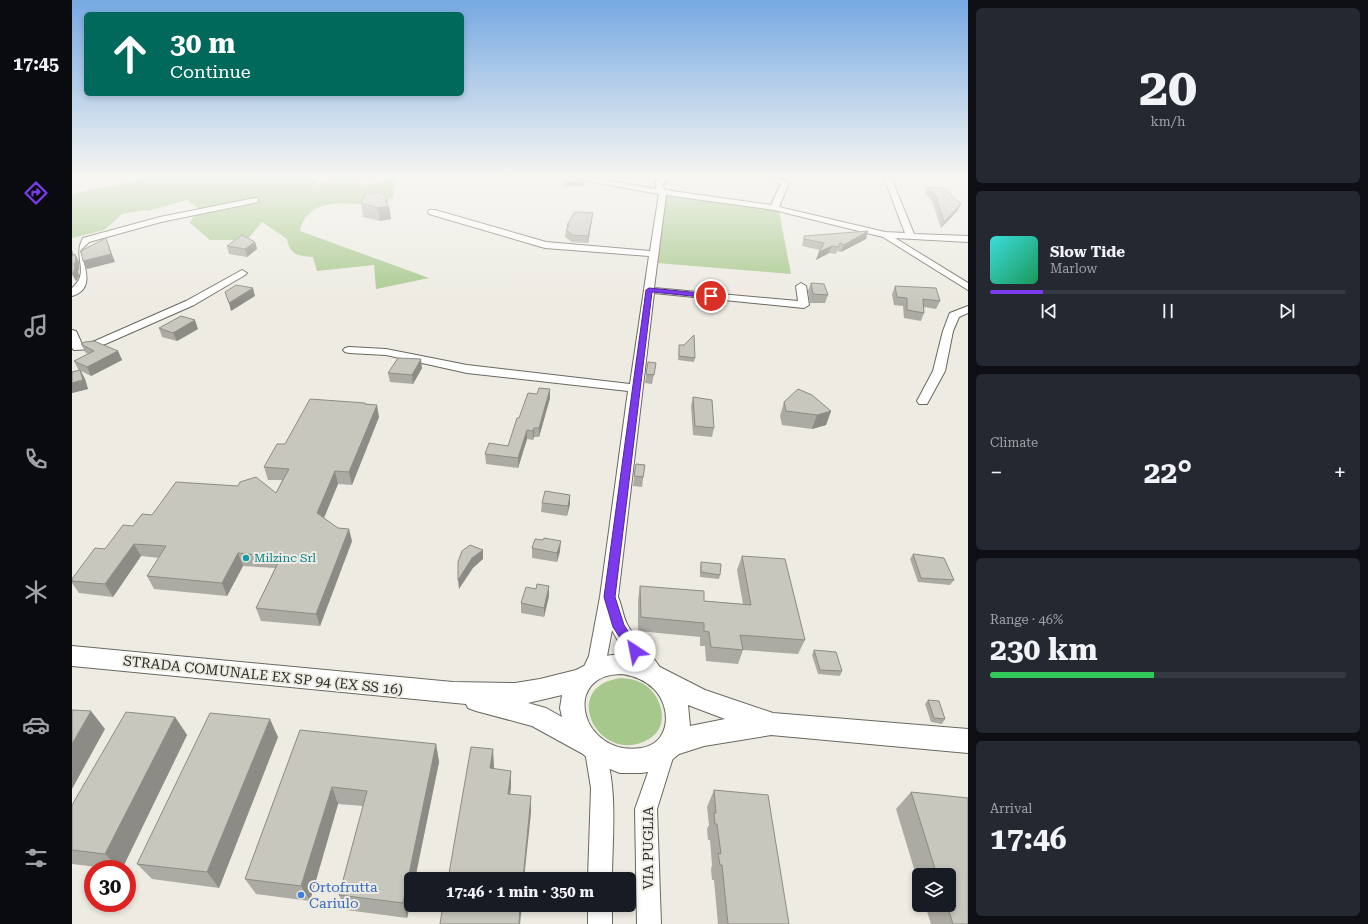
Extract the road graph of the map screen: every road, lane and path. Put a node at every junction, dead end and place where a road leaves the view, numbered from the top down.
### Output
1 (169, 218) edge
2 (453, 218) edge
3 (659, 218) edge
4 (816, 218) edge
5 (904, 218) edge
6 (885, 235) junction
7 (911, 237) junction
8 (968, 239) edge
9 (654, 254) junction
10 (242, 273) dead end
11 (801, 286) dead end
12 (968, 287) edge
13 (649, 290) junction
14 (72, 294) edge
15 (968, 309) edge
16 (72, 333) edge
17 (349, 350) dead end
18 (635, 388) junction
19 (923, 401) dead end
20 (609, 597) junction
21 (72, 656) edge
22 (586, 676) junction
23 (657, 677) junction
24 (453, 693) junction
25 (773, 724) junction
26 (968, 742) edge
27 (668, 747) junction
28 (592, 748) junction
29 (600, 872) edge
30 (600, 912) edge
31 (600, 924) edge
32 (649, 924) edge

1 - 14 street
2 - 9 street
3 - 9 street
4 - 6 street
5 - 7 street
6 - 7 street
6 - 12 street
7 - 8 street
9 - 13 street
10 - 16 street
11 - 13 street
13 - 18 street
15 - 19 street
17 - 18 street
18 - 20 street
20 - 22 street
20 - 23 street
21 - 24 main road, STRADA COMUNALE EX SP 94 (EX SS 16)
22 - 23 main road
22 - 24 main road, STRADA COMUNALE EX SP 94 (EX SS 16)
22 - 28 main road
23 - 25 main road
23 - 27 main road
24 - 28 main road, STRADA COMUNALE EX SP 94 (EX SS 16)
25 - 26 main road
25 - 27 main road
27 - 28 main road
27 - 32 street, VIA PUGLIA
28 - 29 street
30 - 31 street

